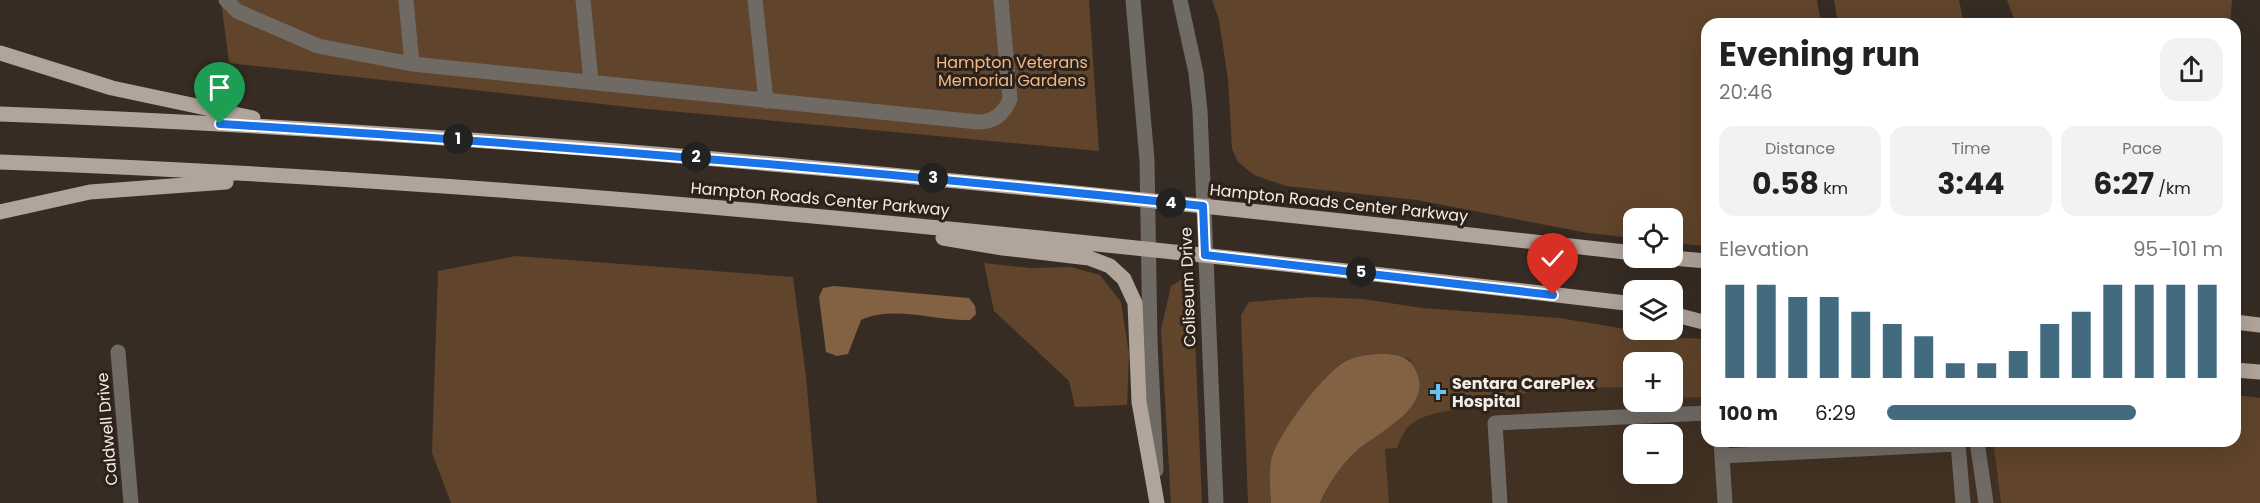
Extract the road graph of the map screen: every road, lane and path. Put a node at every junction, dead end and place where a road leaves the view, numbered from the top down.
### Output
1 (406, 0) edge
2 (583, 0) edge
3 (755, 0) edge
4 (1001, 0) edge
5 (1133, 0) edge
6 (1180, 0) edge
7 (231, 6) edge
8 (0, 53) edge
9 (412, 64) junction
10 (591, 81) junction
11 (766, 101) junction
12 (0, 114) edge
13 (315, 130) junction
14 (0, 162) edge
15 (319, 179) junction
16 (1149, 200) junction
17 (1203, 206) junction
18 (0, 212) edge
19 (816, 216) junction
20 (1150, 250) junction
21 (1623, 252) edge
22 (1205, 255) junction
23 (1683, 259) edge
24 (1701, 260) edge
25 (1623, 303) edge
26 (1683, 310) edge
27 (1701, 312) edge
28 (1683, 317) edge
29 (1701, 321) edge
30 (2241, 323) edge
31 (2260, 325) edge
32 (118, 352) dead end
33 (2241, 370) edge
34 (2260, 372) edge
35 (1701, 413) edge
36 (1780, 447) edge
37 (1958, 447) edge
38 (1978, 447) edge
39 (1721, 448) edge
40 (131, 503) edge
41 (1158, 503) edge
42 (1216, 503) edge
43 (1500, 503) edge
44 (1725, 503) edge
45 (1963, 503) edge
46 (1986, 503) edge

1 - 9 street
2 - 10 street
3 - 11 street
4 - 11 street
5 - 16 street
6 - 17 street, Coliseum Drive
7 - 9 street
8 - 13 main road
9 - 10 street
10 - 11 street
12 - 13 main road, Hampton Roads Center Parkway
13 - 16 main road, Hampton Roads Center Parkway
14 - 15 main road, Hampton Roads Center Parkway
15 - 18 main road
15 - 19 main road, Hampton Roads Center Parkway
16 - 17 main road, Hampton Roads Center Parkway
16 - 20 street
17 - 21 main road, Hampton Roads Center Parkway
17 - 22 street, Coliseum Drive
19 - 20 main road, Hampton Roads Center Parkway
19 - 41 main road
20 - 22 main road, Hampton Roads Center Parkway
20 - 41 street
22 - 25 main road, Hampton Roads Center Parkway
22 - 42 street, Coliseum Drive
23 - 24 main road
26 - 27 main road
28 - 29 main road
30 - 31 main road
32 - 40 street, Caldwell Drive
33 - 34 main road
35 - 43 street
36 - 39 street
37 - 45 street
38 - 46 street
39 - 44 street

